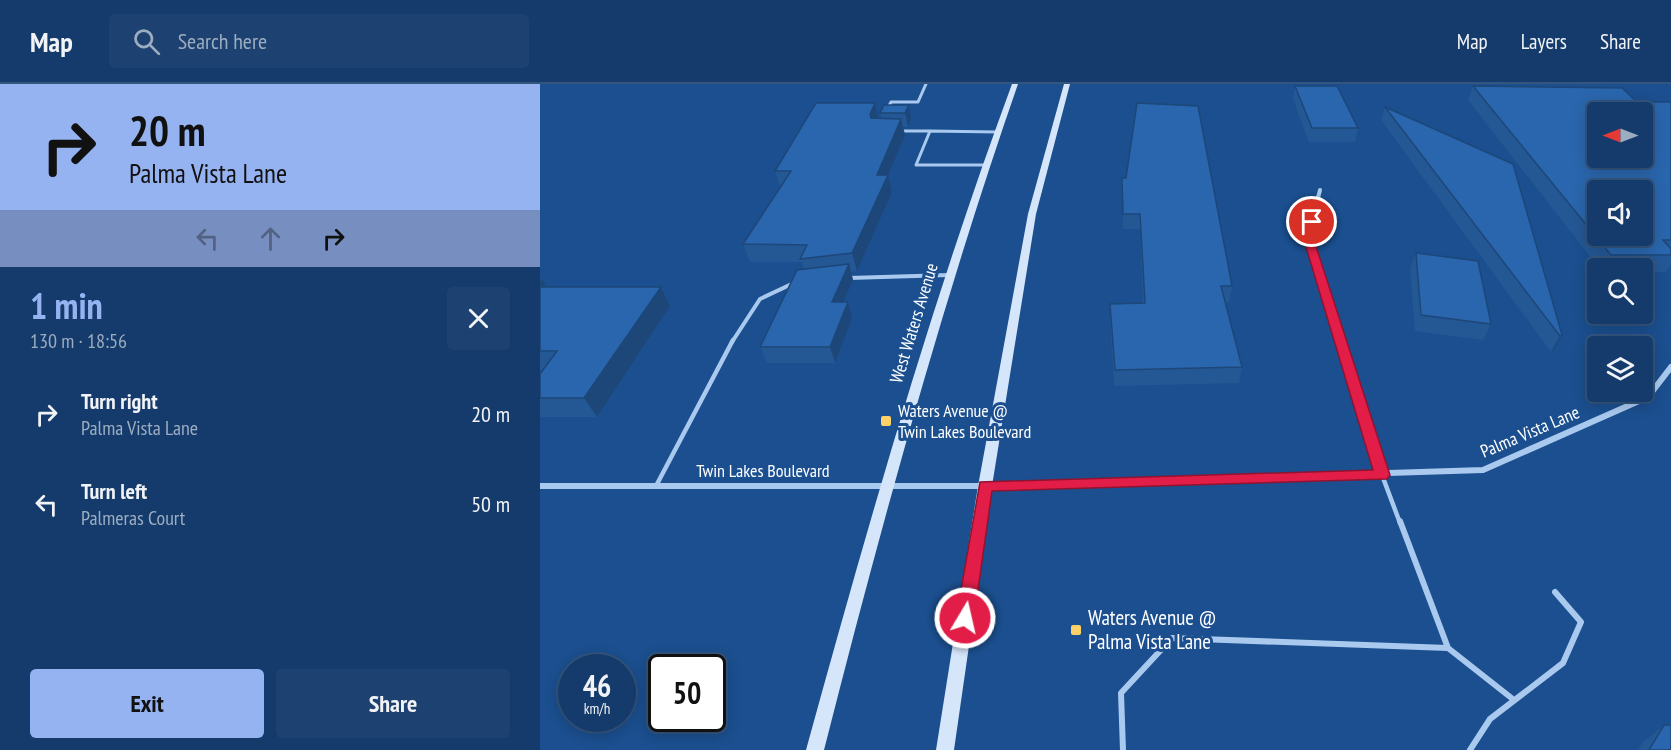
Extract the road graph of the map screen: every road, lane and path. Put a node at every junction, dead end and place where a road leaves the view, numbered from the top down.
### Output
1 (926, 84) edge
2 (1015, 84) edge
3 (1067, 84) edge
4 (886, 112) edge
5 (898, 131) edge
6 (930, 131) junction
7 (997, 132) junction
8 (985, 165) junction
9 (1320, 190) dead end
10 (949, 275) junction
11 (838, 278) edge
12 (803, 281) edge
13 (1671, 367) edge
14 (1382, 475) junction
15 (540, 486) edge
16 (656, 486) junction
17 (885, 486) junction
18 (986, 486) junction
19 (1555, 592) dead end
20 (1448, 648) junction
21 (1514, 700) junction
22 (815, 750) edge
23 (945, 750) edge
24 (1123, 750) edge
25 (1470, 750) edge

1 - 4 lane
2 - 7 main road, West Waters Avenue
3 - 18 main road
5 - 6 lane
6 - 7 lane
6 - 8 lane
7 - 8 main road, West Waters Avenue
8 - 10 main road, West Waters Avenue
9 - 14 street
10 - 11 lane
10 - 17 main road, West Waters Avenue
12 - 16 lane
13 - 14 street, Palma Vista Lane
14 - 18 street, Palma Vista Lane
14 - 20 lane
15 - 16 street, Twin Lakes Boulevard
16 - 17 street, Twin Lakes Boulevard
17 - 18 street, Twin Lakes Boulevard
17 - 22 main road, West Waters Avenue
18 - 23 main road
19 - 21 lane
20 - 21 lane
20 - 24 lane
21 - 25 lane

